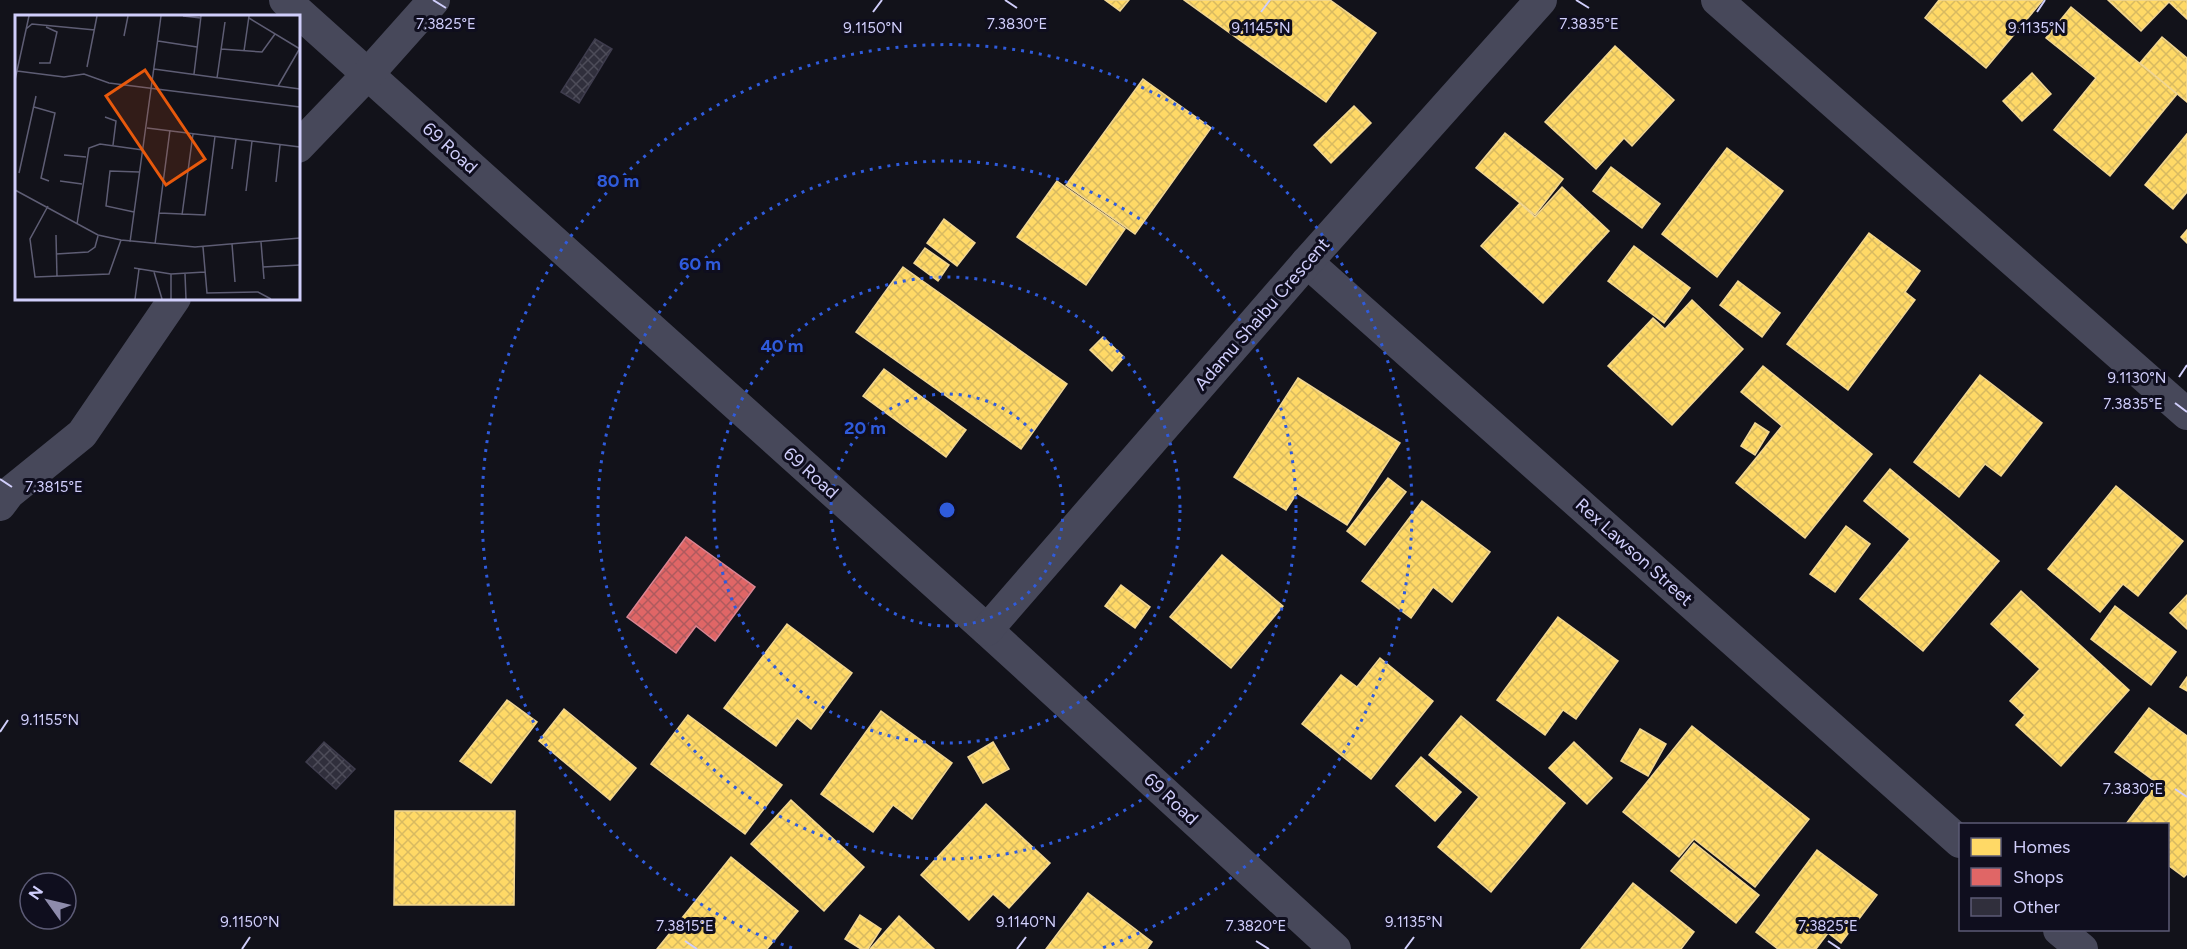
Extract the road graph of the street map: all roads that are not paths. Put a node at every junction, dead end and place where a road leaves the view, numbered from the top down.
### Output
1 (285, 0) edge
2 (434, 0) edge
3 (1541, 0) edge
4 (1718, 0) edge
5 (368, 74) junction
6 (300, 145) edge
7 (1307, 262) junction
8 (173, 300) edge
9 (2187, 414) edge
10 (0, 505) edge
11 (987, 630) junction
12 (1959, 841) edge
13 (2060, 931) edge
14 (1325, 946) edge
15 (2082, 949) edge

1 - 5 street, 69 Road
2 - 5 street
3 - 7 street, Adamu Shaibu Crescent
4 - 9 street
5 - 6 street
5 - 11 street, 69 Road
7 - 11 street, Adamu Shaibu Crescent
7 - 12 street, Rex Lawson Street
8 - 10 street
11 - 14 street, 69 Road
13 - 15 street

